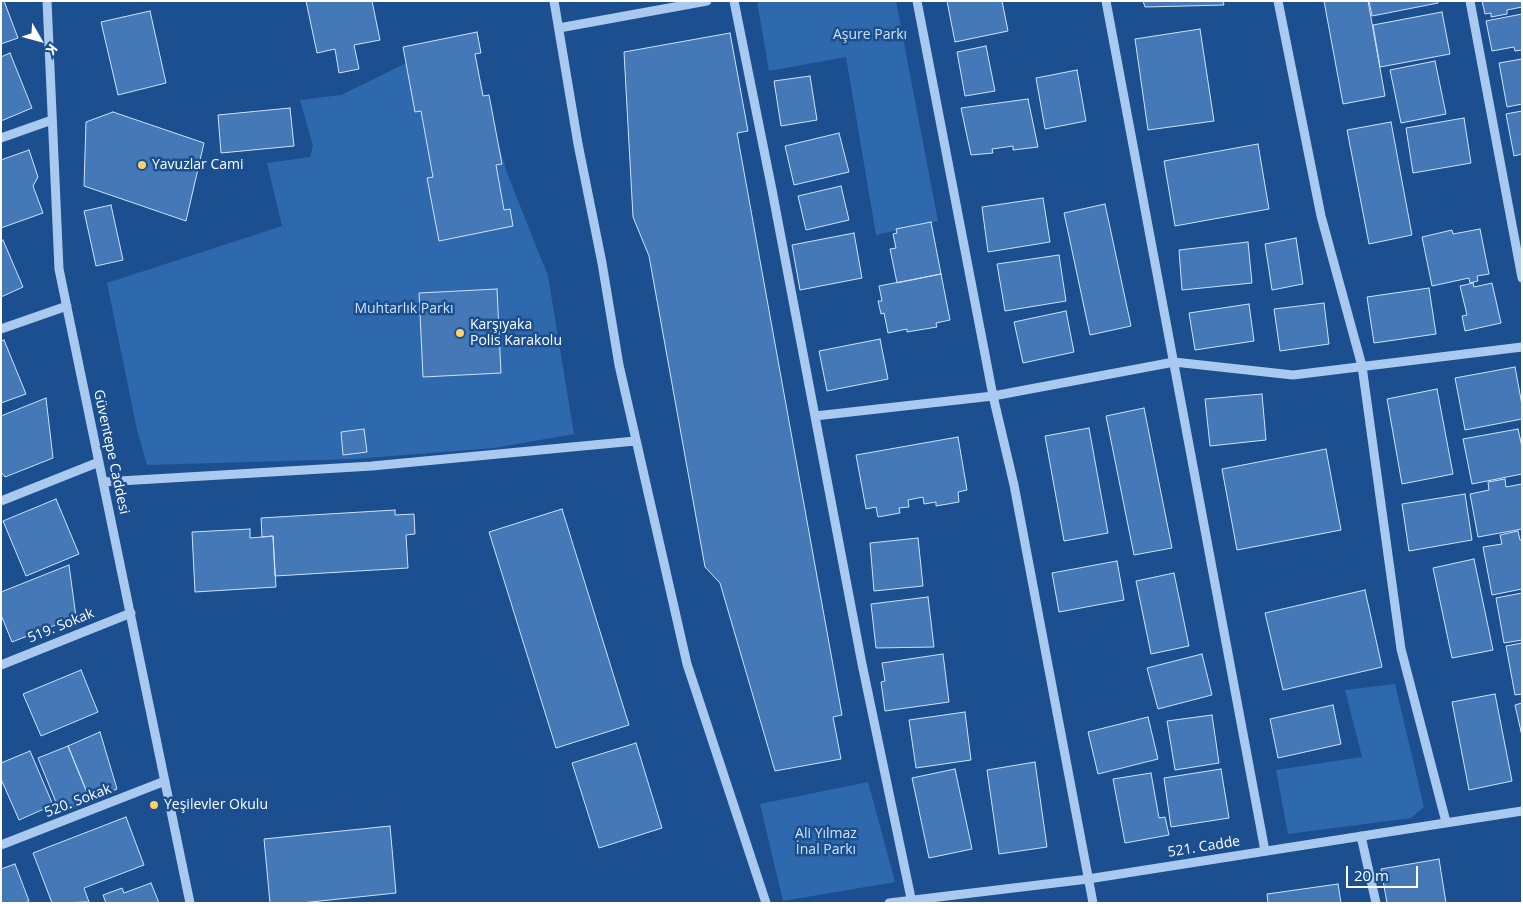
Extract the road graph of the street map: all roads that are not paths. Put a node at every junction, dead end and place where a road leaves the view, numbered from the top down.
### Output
1 (47, 1) edge
2 (554, 1) edge
3 (707, 1) edge
4 (734, 1) edge
5 (918, 1) edge
6 (1106, 1) edge
7 (1278, 1) edge
8 (1470, 1) edge
9 (559, 28) junction
10 (52, 120) junction
11 (1, 138) edge
12 (1522, 278) edge
13 (67, 306) junction
14 (1, 329) edge
15 (1522, 346) edge
16 (1174, 362) junction
17 (1362, 366) junction
18 (994, 396) junction
19 (814, 416) junction
20 (635, 440) junction
21 (99, 462) junction
22 (103, 482) junction
23 (1, 501) edge
24 (130, 613) junction
25 (1, 665) edge
26 (165, 781) junction
27 (1522, 811) edge
28 (1446, 822) junction
29 (1361, 836) junction
30 (1, 845) edge
31 (1265, 851) junction
32 (1088, 879) junction
33 (912, 902) edge
34 (190, 903) edge
35 (766, 903) edge
36 (889, 903) edge
37 (1093, 903) edge
38 (1376, 903) edge

1 - 10 street, Güventepe Caddesi
2 - 9 street
3 - 9 street
4 - 19 street
5 - 18 street
6 - 16 street
7 - 17 street
8 - 12 street
9 - 20 street
10 - 11 street
10 - 13 street, Güventepe Caddesi
13 - 14 street
13 - 21 street, Güventepe Caddesi
15 - 17 street
16 - 17 street
16 - 18 street
16 - 31 street
17 - 28 street
18 - 19 street
18 - 32 street
19 - 33 street
20 - 22 street
20 - 35 street
21 - 22 street, Güventepe Caddesi
21 - 23 street
22 - 24 street, Güventepe Caddesi
24 - 25 street, 519. Sokak
24 - 26 street, Güventepe Caddesi
26 - 30 street, 520. Sokak
26 - 34 street, Güventepe Caddesi
27 - 28 street, 521. Cadde
28 - 29 street, 521. Cadde
29 - 31 street, 521. Cadde
29 - 38 street
31 - 32 street, 521. Cadde
32 - 33 street, 521. Cadde
32 - 37 street
33 - 36 street, 521. Cadde

